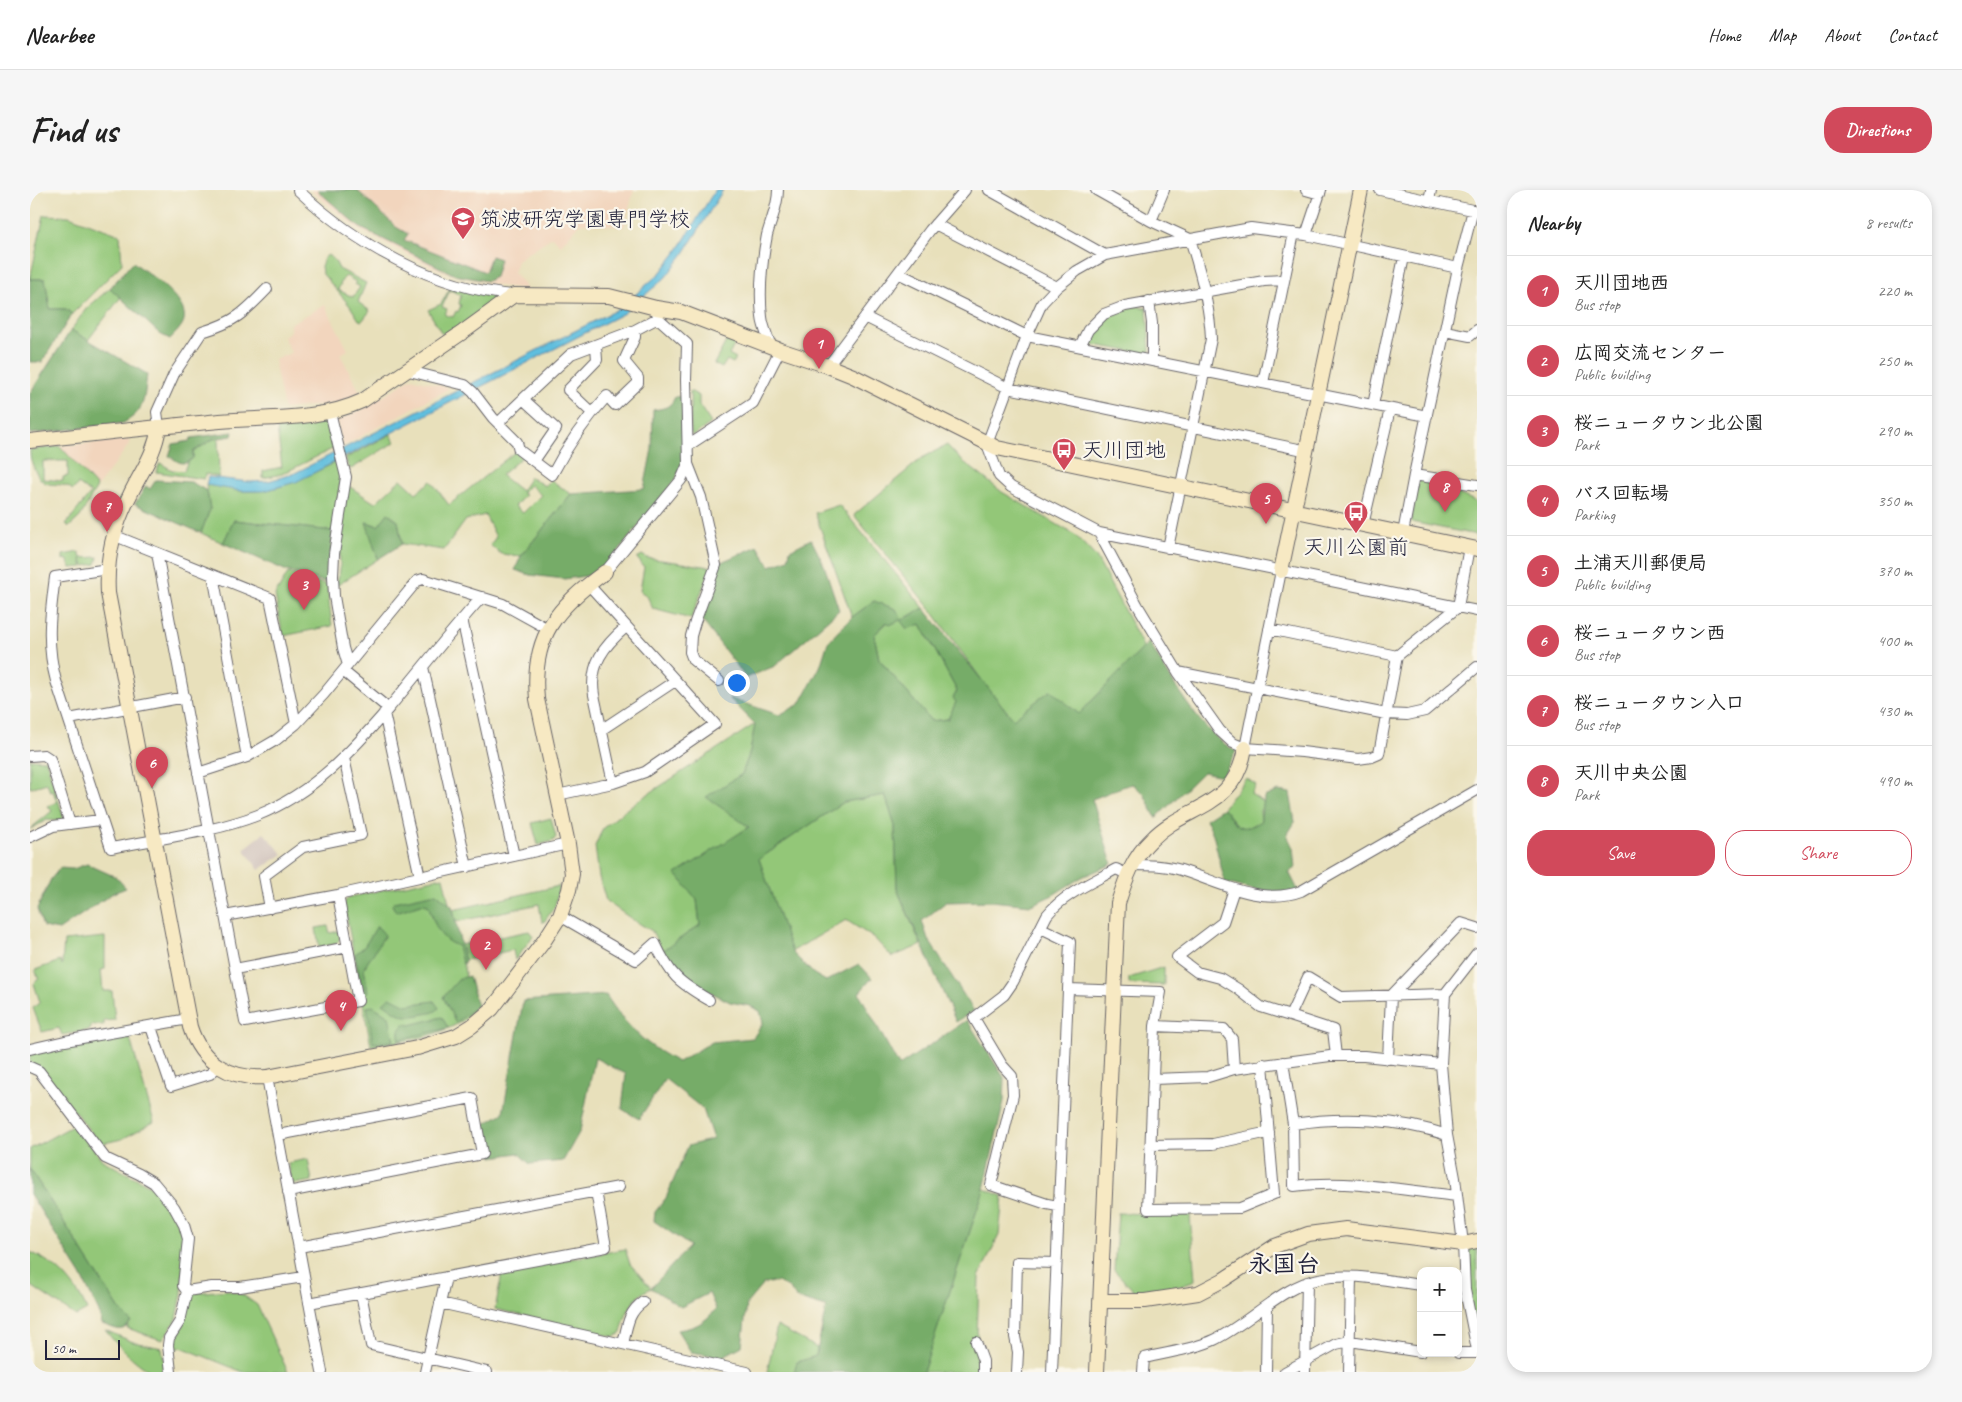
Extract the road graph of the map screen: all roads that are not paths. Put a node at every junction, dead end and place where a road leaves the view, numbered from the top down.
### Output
1 (298, 190) edge
2 (778, 190) edge
3 (965, 190) edge
4 (990, 190) edge
5 (1096, 190) edge
6 (1164, 190) edge
7 (1306, 190) edge
8 (1361, 190) edge
9 (1380, 190) edge
10 (1321, 192) edge
11 (1110, 194) edge
12 (1430, 195) edge
13 (1475, 210) edge
14 (1151, 221) junction
15 (936, 224) junction
16 (1294, 233) junction
17 (1306, 234) junction
18 (1190, 239) junction
19 (1350, 245) junction
20 (1105, 255) junction
21 (1404, 257) junction
22 (1458, 268) junction
23 (898, 273) junction
24 (1284, 280) junction
25 (1057, 287) junction
26 (267, 289) dead end
27 (1204, 292) junction
28 (514, 295) junction
29 (1149, 301) junction
30 (657, 313) junction
31 (865, 317) junction
32 (636, 330) junction
33 (1477, 330) edge
34 (1446, 331) junction
35 (1027, 336) junction
36 (596, 346) junction
37 (1080, 346) junction
38 (776, 348) junction
39 (1152, 361) junction
40 (828, 366) junction
41 (405, 370) junction
42 (1205, 371) junction
43 (1263, 383) junction
44 (1008, 388) junction
45 (1320, 394) junction
46 (523, 399) junction
47 (1373, 405) junction
48 (1390, 409) junction
49 (330, 412) junction
50 (592, 413) junction
51 (1427, 416) junction
52 (499, 422) junction
53 (1193, 427) junction
54 (159, 428) junction
55 (30, 441) edge
56 (987, 444) junction
57 (689, 446) junction
58 (1308, 452) junction
59 (534, 461) junction
60 (688, 464) junction
61 (1414, 475) junction
62 (1477, 485) edge
63 (1180, 487) junction
64 (1295, 510) junction
65 (1363, 525) junction
66 (1099, 533) junction
67 (1403, 533) junction
68 (113, 535) junction
69 (1168, 548) junction
70 (1473, 548) edge
71 (157, 552) junction
72 (108, 569) junction
73 (1282, 571) junction
74 (605, 572) joint
75 (213, 575) junction
76 (588, 584) junction
77 (482, 598) junction
78 (1458, 607) junction
79 (1477, 611) edge
80 (462, 619) junction
81 (626, 627) junction
82 (548, 629) junction
83 (1269, 629) junction
84 (1398, 656) junction
85 (1477, 666) edge
86 (423, 667) junction
87 (345, 668) junction
88 (1178, 672) junction
89 (675, 680) junction
90 (719, 681) dead end
91 (1257, 687) junction
92 (184, 697) junction
93 (130, 707) junction
94 (384, 708) junction
95 (1386, 714) junction
96 (69, 719) junction
97 (296, 724) junction
98 (601, 730) junction
99 (1245, 748) junction
100 (30, 756) edge
101 (247, 757) junction
102 (344, 758) junction
103 (198, 773) junction
104 (613, 784) junction
105 (1477, 790) edge
106 (557, 795) junction
107 (100, 820) junction
108 (70, 824) junction
109 (208, 829) junction
110 (30, 837) edge
111 (154, 839) junction
112 (568, 844) junction
113 (514, 856) junction
114 (467, 867) junction
115 (1129, 869) junction
116 (420, 877) junction
117 (1234, 889) junction
118 (338, 895) junction
119 (270, 908) junction
120 (225, 916) junction
121 (560, 916) junction
122 (1041, 928) junction
123 (1477, 928) edge
124 (348, 947) junction
125 (1477, 953) edge
126 (235, 969) junction
127 (1068, 989) junction
128 (1112, 990) junction
129 (1444, 994) junction
130 (1391, 996) junction
131 (709, 1000) dead end
132 (1290, 1016) junction
133 (188, 1019) junction
134 (1155, 1026) junction
135 (151, 1027) junction
136 (30, 1049) edge
137 (1336, 1056) junction
138 (1388, 1059) junction
139 (1283, 1062) junction
140 (1263, 1064) junction
141 (1441, 1064) junction
142 (30, 1067) edge
143 (217, 1067) junction
144 (1234, 1069) junction
145 (267, 1077) junction
146 (1153, 1079) junction
147 (1293, 1124) junction
148 (1269, 1132) junction
149 (278, 1135) junction
150 (1447, 1135) junction
151 (1150, 1145) junction
152 (619, 1187) dead end
153 (596, 1191) junction
154 (288, 1192) junction
155 (1457, 1196) junction
156 (1058, 1206) junction
157 (1470, 1243) edge
158 (298, 1247) junction
159 (1056, 1263) junction
160 (304, 1277) junction
161 (446, 1277) junction
162 (1351, 1277) junction
163 (1307, 1282) junction
164 (1417, 1285) edge
165 (1462, 1285) edge
166 (187, 1291) junction
167 (360, 1293) junction
168 (1462, 1294) edge
169 (1100, 1301) junction
170 (440, 1302) junction
171 (643, 1302) dead end
172 (310, 1303) junction
173 (1267, 1306) junction
174 (1350, 1341) junction
175 (976, 1342) dead end
176 (623, 1344) junction
177 (1417, 1351) edge
178 (1477, 1351) edge
179 (1462, 1353) edge
180 (428, 1359) junction
181 (1305, 1360) junction
182 (171, 1372) edge
183 (322, 1372) edge
184 (425, 1372) edge
185 (487, 1372) edge
186 (747, 1372) edge
187 (983, 1372) edge
188 (1018, 1372) edge
189 (1052, 1372) edge
190 (1097, 1372) edge
191 (1144, 1372) edge
192 (1266, 1372) edge
193 (1285, 1372) edge
194 (1305, 1372) edge
195 (1349, 1372) edge

1 - 28 street
2 - 38 street
3 - 15 street
4 - 20 street
5 - 11 street
6 - 14 street
7 - 10 street
8 - 19 street
9 - 12 street
10 - 17 street
11 - 14 street
12 - 13 street
13 - 22 street
14 - 18 street
15 - 23 street
15 - 25 street
16 - 17 street
16 - 18 street
16 - 24 street
17 - 19 street
18 - 20 street
18 - 27 street
19 - 21 street
19 - 45 street
20 - 25 street
21 - 22 street
21 - 47 street
22 - 34 street
23 - 31 street
23 - 35 street
24 - 27 street
24 - 43 street
25 - 35 street
26 - 54 street
27 - 29 street
27 - 42 street
28 - 30 street
28 - 41 street
29 - 37 street
29 - 39 street
30 - 32 street
30 - 38 street
30 - 57 street
31 - 40 street
31 - 44 street
32 - 36 street
32 - 50 street
33 - 34 street
34 - 51 street
35 - 37 street
35 - 44 street
36 - 46 street
36 - 50 street
37 - 39 street
38 - 40 street
38 - 57 street
39 - 42 street
40 - 56 street
41 - 49 street
41 - 52 street
42 - 43 street
42 - 53 street
43 - 45 street
44 - 53 street
44 - 56 street
45 - 47 street
45 - 58 street
46 - 52 street
46 - 59 street
47 - 48 street
48 - 51 street
48 - 65 street
49 - 54 street
49 - 87 street
50 - 59 street
51 - 61 street
52 - 59 street
53 - 58 street
53 - 63 street
54 - 55 street
54 - 68 street
56 - 63 street
56 - 66 street
57 - 60 street
58 - 64 street
60 - 74 street
60 - 90 street
61 - 62 street
61 - 67 street
63 - 64 street
63 - 69 street
64 - 65 street
64 - 73 street
65 - 67 street
66 - 69 street
66 - 88 street
67 - 70 street
68 - 71 street
68 - 72 street
69 - 73 street
70 - 78 street
71 - 75 street
71 - 92 street
72 - 93 street
72 - 96 street
73 - 78 street
73 - 83 street
74 - 76 street
75 - 97 street
75 - 101 street
76 - 81 street
76 - 82 street
77 - 80 street
77 - 82 street
77 - 87 street
78 - 79 street
78 - 84 street
80 - 86 street
80 - 113 street
81 - 89 street
81 - 98 street
82 - 106 street
83 - 84 street
83 - 91 street
84 - 95 street
85 - 95 street
86 - 94 street
86 - 114 street
87 - 94 street
87 - 97 street
88 - 91 street
88 - 99 street
89 - 98 street
89 - 104 street
91 - 95 street
91 - 99 street
92 - 93 street
92 - 103 street
93 - 96 street
93 - 111 street
94 - 102 street
94 - 116 street
95 - 99 street
96 - 107 street
97 - 101 street
98 - 104 street
99 - 115 street
100 - 108 street
101 - 103 street
102 - 109 street
102 - 119 street
103 - 109 street
104 - 106 street
105 - 117 street
106 - 112 street
107 - 108 street
107 - 111 street
108 - 110 street
109 - 111 street
109 - 120 street
111 - 133 street
112 - 113 street
112 - 121 street
113 - 114 street
114 - 116 street
115 - 117 street
115 - 122 street
115 - 128 street
116 - 118 street
117 - 132 street
118 - 119 street
118 - 124 street
119 - 120 street
120 - 126 street
121 - 131 street
121 - 145 street
122 - 127 street
122 - 156 street
123 - 130 street
124 - 126 street
124 - 126 street
125 - 129 street
127 - 128 street
127 - 156 street
128 - 134 street
128 - 169 street
129 - 130 street
129 - 141 street
130 - 132 street
130 - 138 street
132 - 137 street
133 - 135 street
133 - 143 street
134 - 144 street
134 - 146 street
135 - 136 street
135 - 143 street
137 - 138 street
137 - 139 street
138 - 141 street
139 - 140 street
139 - 147 street
140 - 144 street
140 - 148 street
141 - 150 street
142 - 166 street
143 - 145 street
144 - 146 street
145 - 149 street
146 - 151 street
147 - 150 street
147 - 155 street
148 - 151 street
148 - 151 street
149 - 154 street
149 - 154 street
150 - 155 street
152 - 153 street
153 - 158 street
153 - 161 street
154 - 158 street
155 - 157 street
156 - 159 street
157 - 165 street
157 - 169 street
158 - 160 street
159 - 188 street
159 - 189 street
160 - 166 street
160 - 172 street
161 - 167 street
161 - 170 street
162 - 163 street
162 - 164 street
162 - 174 street
163 - 173 street
163 - 181 street
166 - 182 street
167 - 172 street
167 - 180 street
168 - 178 street
169 - 190 street
170 - 176 street
170 - 180 street
171 - 176 street
172 - 183 street
173 - 191 street
173 - 192 street
174 - 177 street
174 - 181 street
174 - 195 street
175 - 187 street
176 - 186 street
178 - 179 street
180 - 184 street
180 - 185 street
181 - 193 street
181 - 194 street

